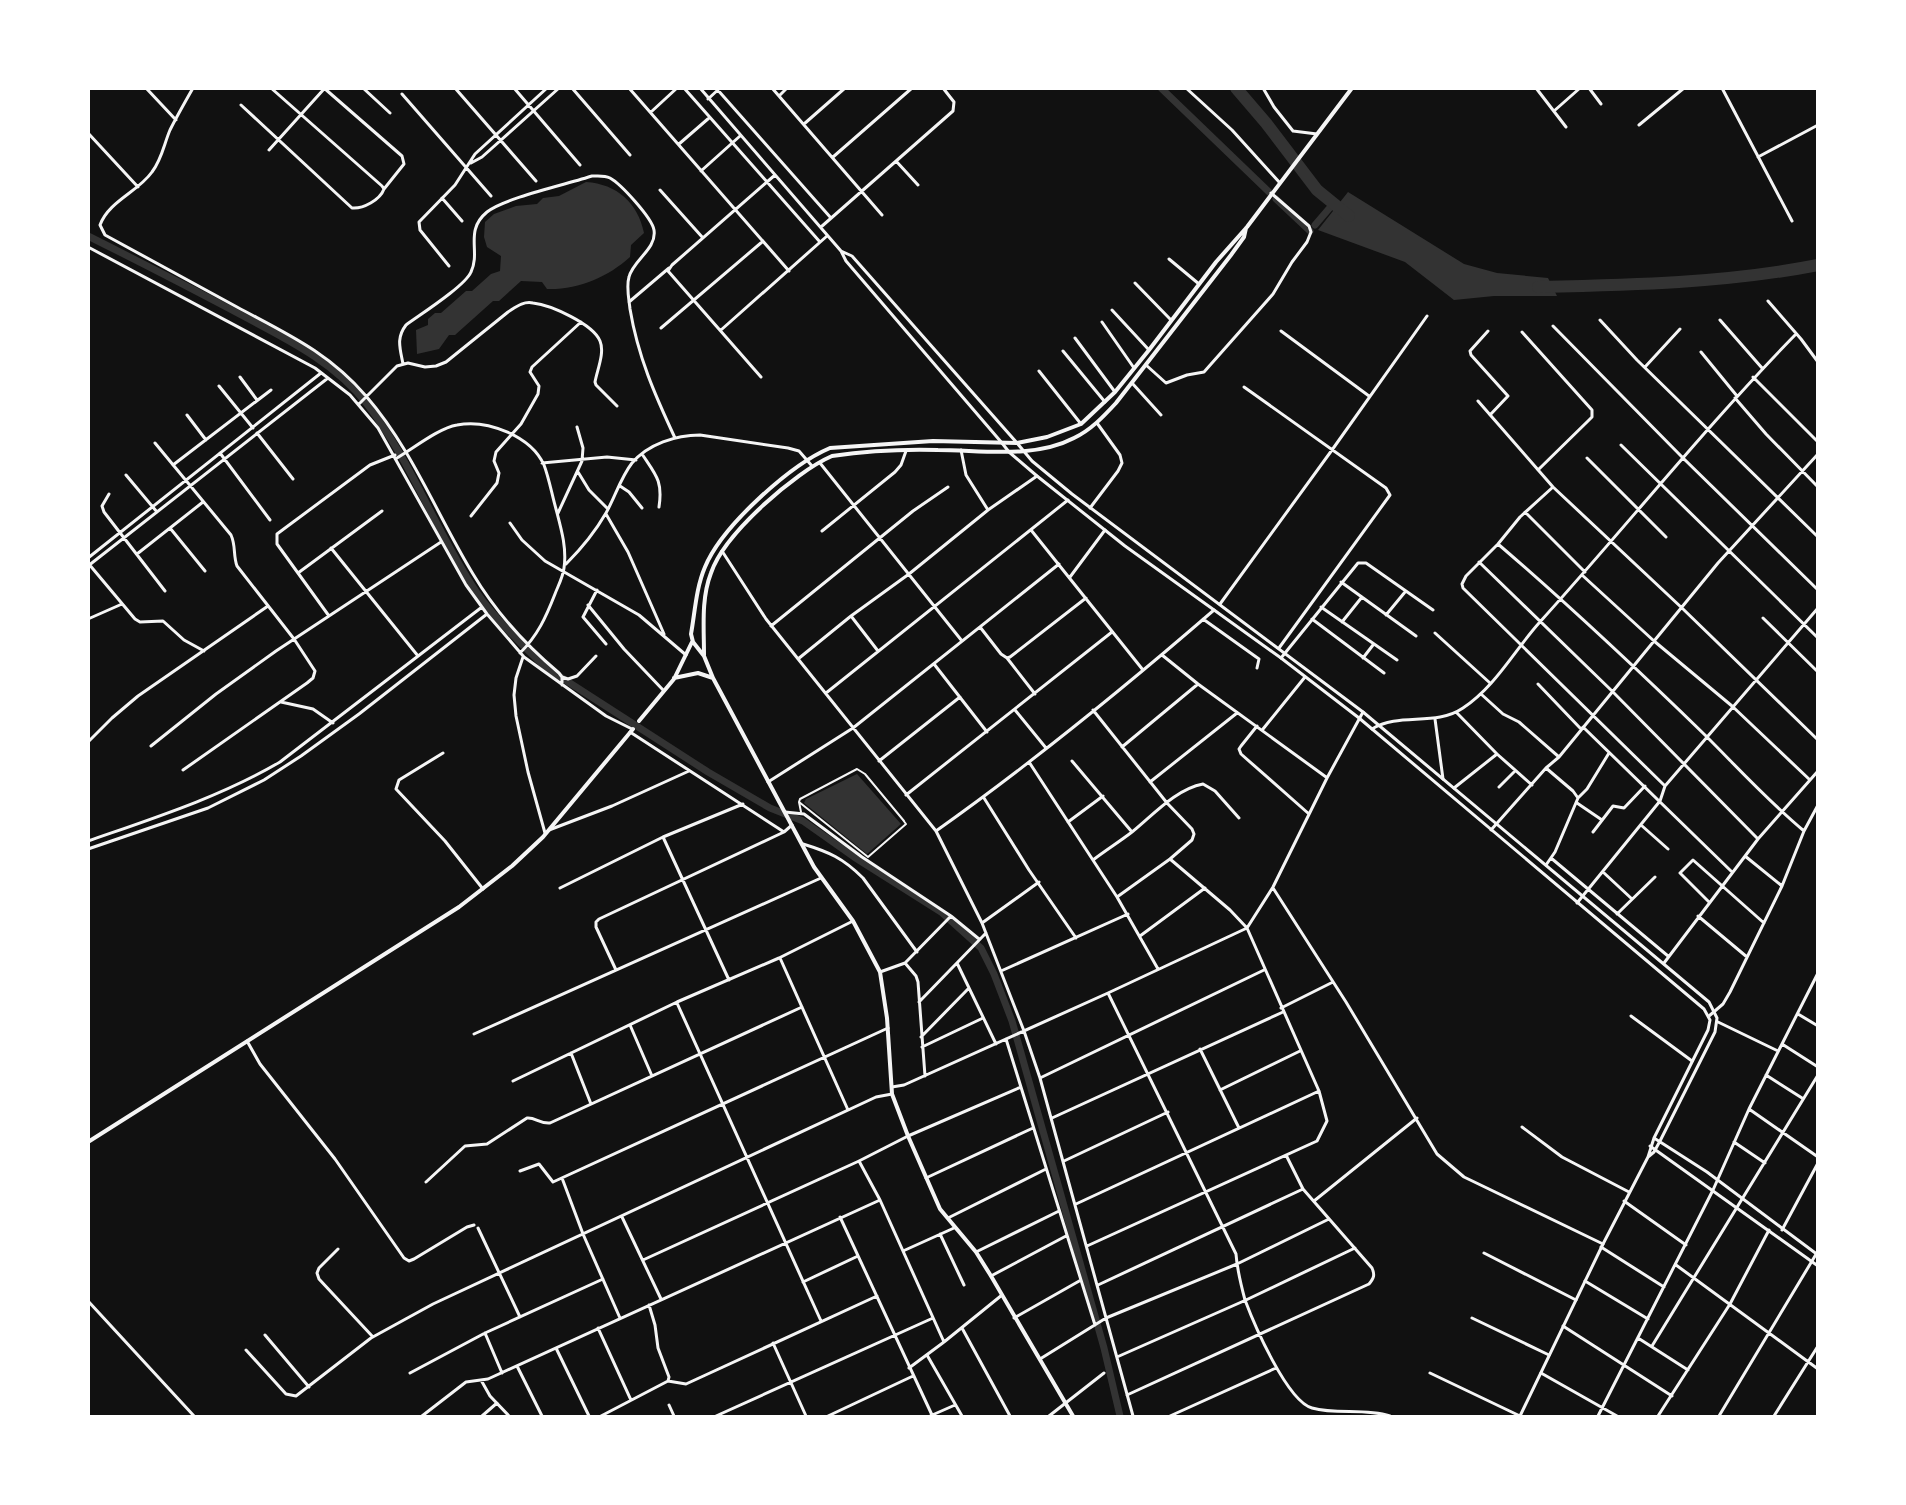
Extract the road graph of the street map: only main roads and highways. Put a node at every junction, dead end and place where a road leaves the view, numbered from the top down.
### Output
1 (1352, 88) edge
2 (1247, 227) junction
3 (763, 496) junction
4 (768, 501) junction
5 (693, 642) junction
6 (704, 656) junction
7 (713, 678) junction
8 (674, 679) junction
9 (639, 721) road end
10 (632, 730) road end
11 (88, 1142) edge
12 (1073, 1416) edge

1 - 2 main road
2 - 3 main road
2 - 4 main road
3 - 4 main road
3 - 5 main road
4 - 6 main road
5 - 6 main road
5 - 8 main road
6 - 7 main road
7 - 8 main road
7 - 12 main road
8 - 9 main road
10 - 11 main road

